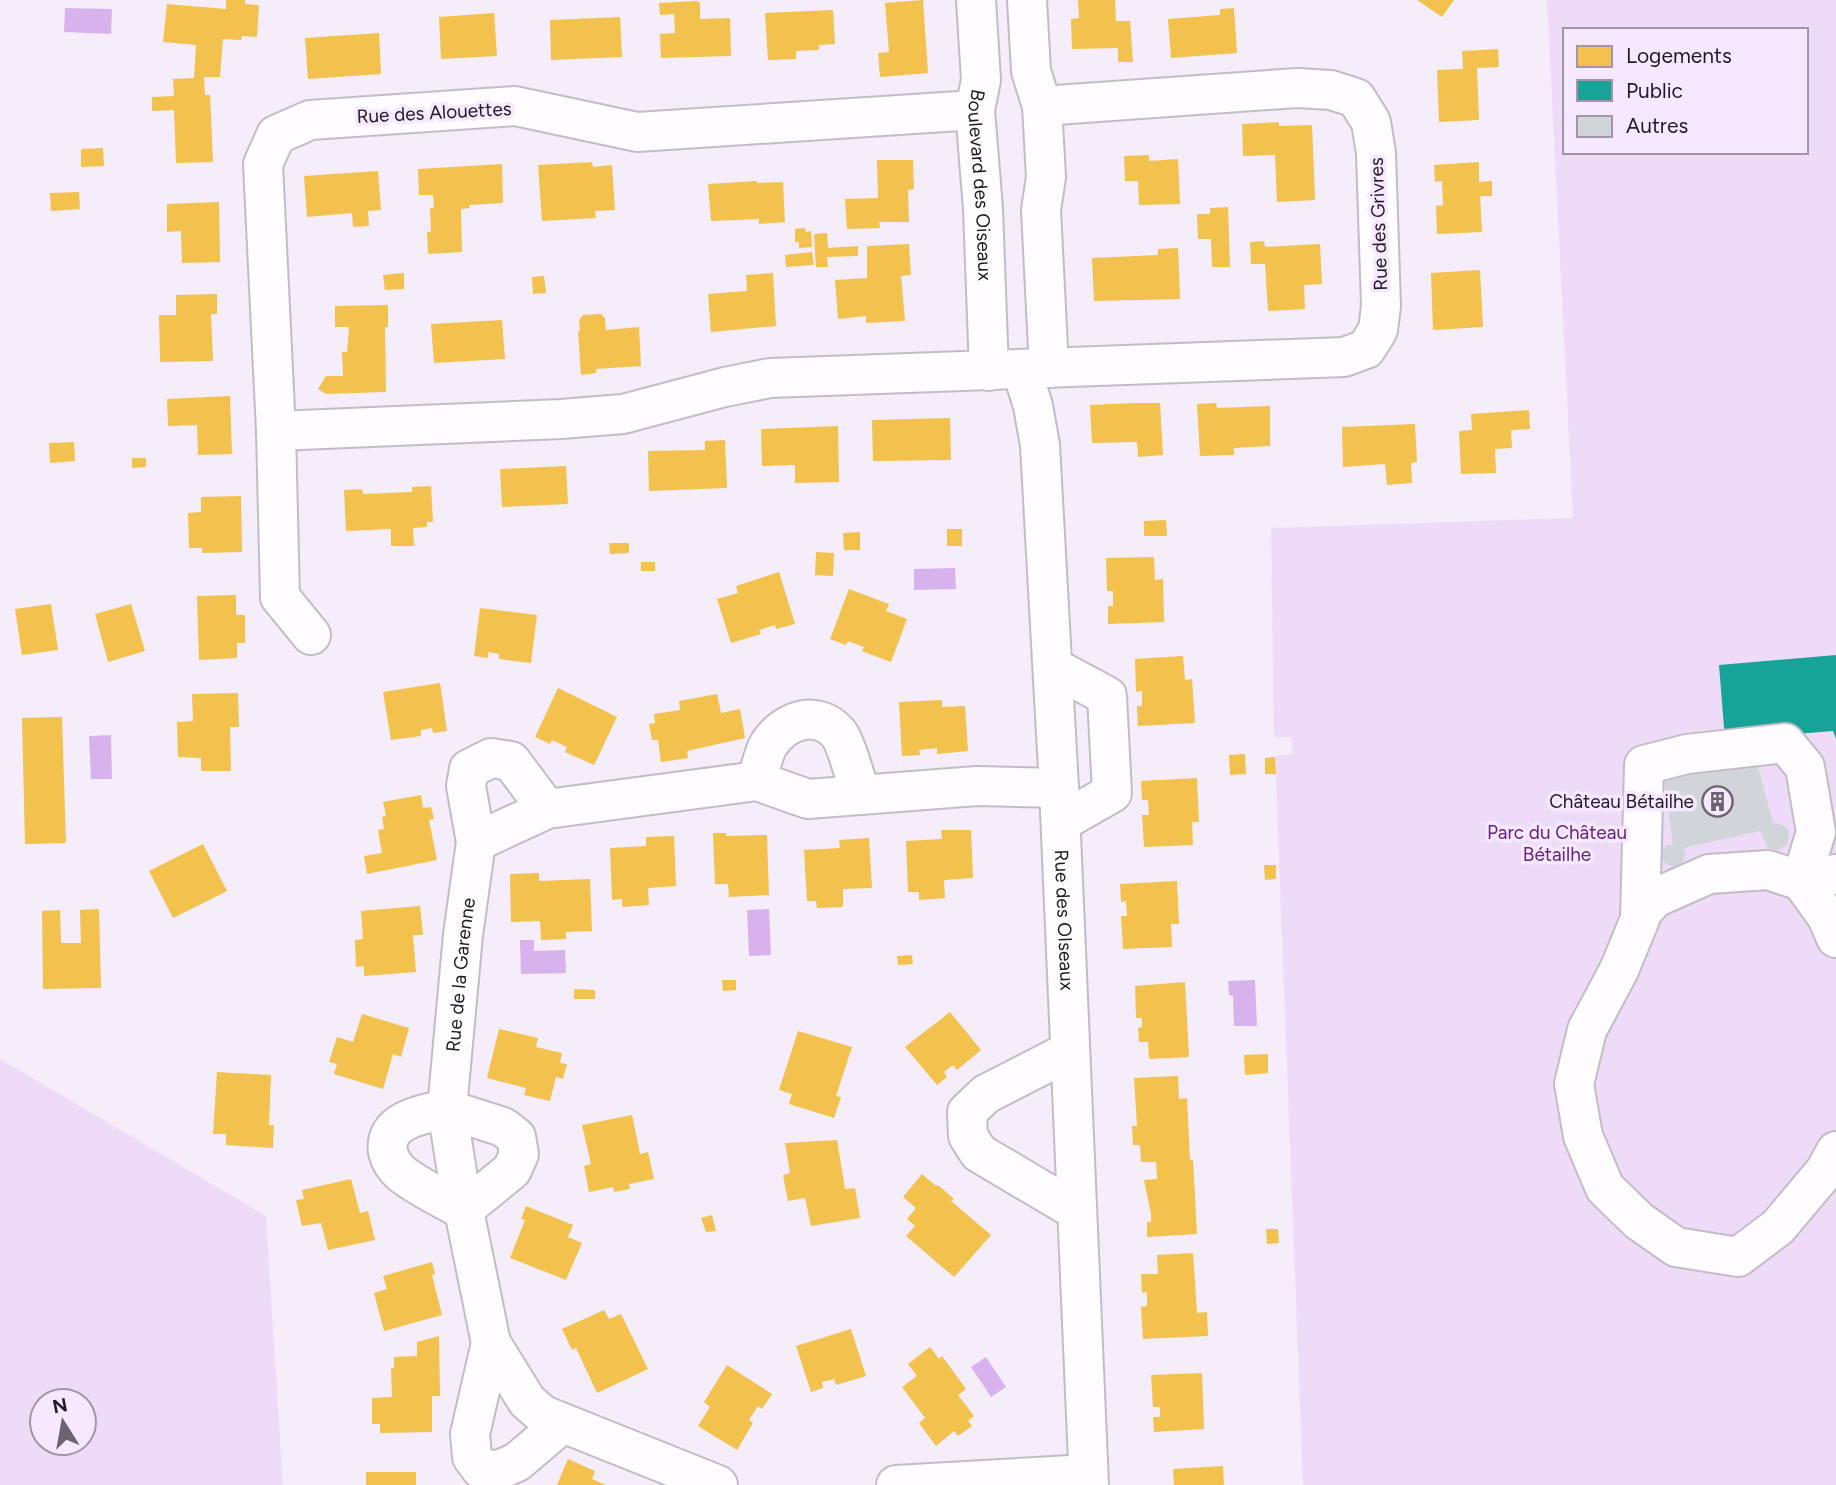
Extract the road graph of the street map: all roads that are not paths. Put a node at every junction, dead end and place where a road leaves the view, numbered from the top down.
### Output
1 (976, 0) edge
2 (1027, 0) edge
3 (1042, 106) junction
4 (975, 110) junction
5 (1020, 369) junction
6 (276, 431) junction
7 (311, 635) dead end
8 (1053, 667) junction
9 (757, 781) junction
10 (861, 795) junction
11 (1060, 805) junction
12 (547, 809) junction
13 (476, 842) junction
14 (1818, 877) edge
15 (1640, 913) junction
16 (1836, 938) edge
17 (1070, 1051) junction
18 (447, 1109) junction
19 (1836, 1151) edge
20 (464, 1210) junction
21 (1077, 1211) junction
22 (491, 1343) junction
23 (563, 1423) junction
24 (1088, 1479) edge
25 (718, 1485) edge
26 (896, 1485) edge

1 - 4 street, Boulevard des Oiseaux
2 - 3 street
3 - 5 street
3 - 5 street, Rue des Grivres
4 - 5 street, Boulevard des Oiseaux
4 - 6 street, Rue des Alouettes
5 - 6 street
5 - 8 street, Rue des OIseaux
6 - 7 street, Rue des Alouettes
8 - 11 street, Rue des OIseaux
8 - 11 street
9 - 10 street
9 - 10 street
9 - 12 street
10 - 11 street
11 - 17 street, Rue des OIseaux
12 - 13 street
12 - 13 street, Rue de la Garenne
13 - 18 street, Rue de la Garenne
14 - 15 street
14 - 15 street
14 - 16 street
15 - 19 street
17 - 21 street, Rue des OIseaux
17 - 21 street
18 - 20 street, Rue de la Garenne
18 - 20 street
18 - 20 street
20 - 22 street, Rue de la Garenne
21 - 24 street, Rue des OIseaux
22 - 23 street, Rue de la Garenne
22 - 23 street, Rue de la Garenne
23 - 25 street, Rue de la Garenne
24 - 26 street

